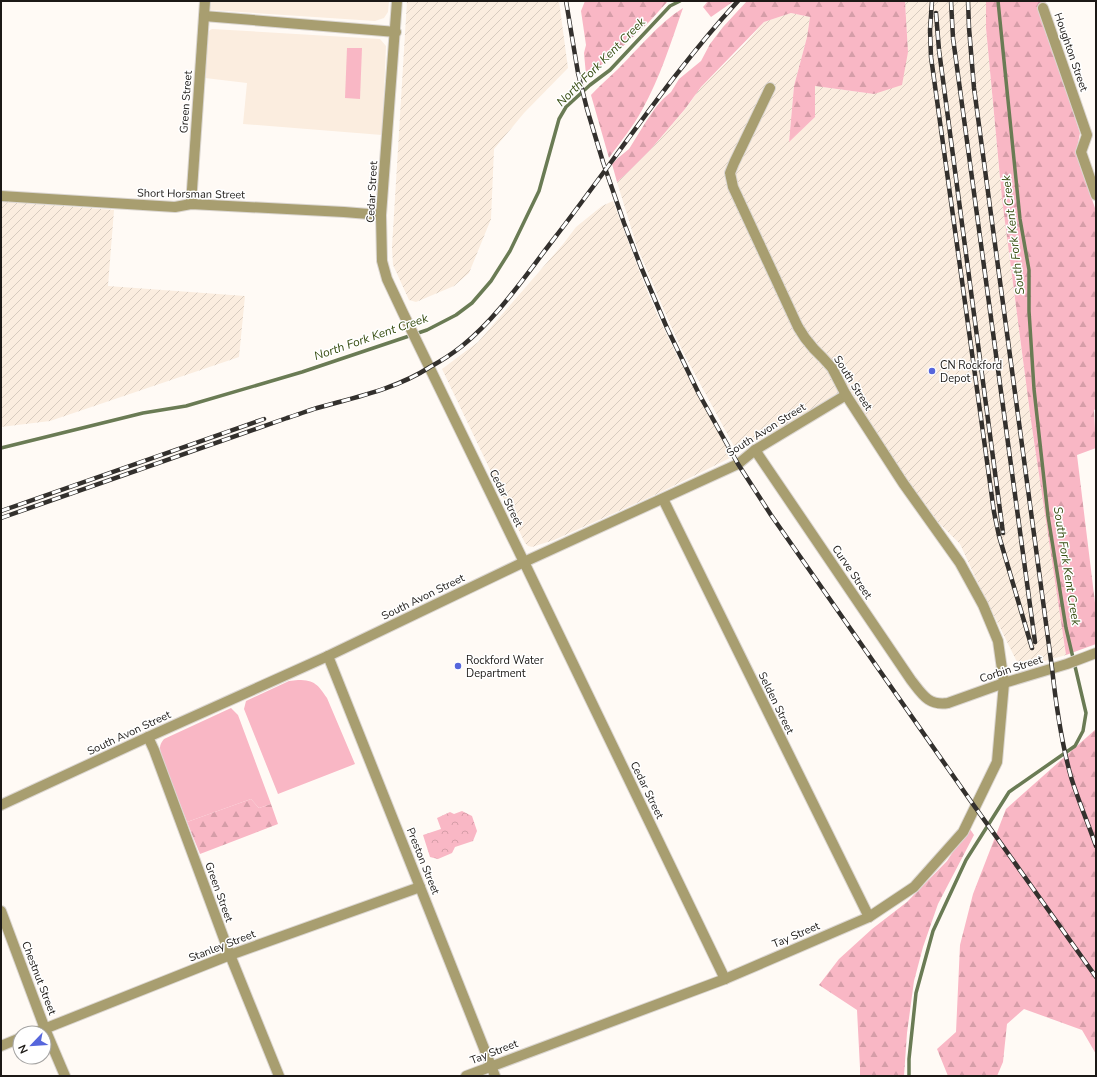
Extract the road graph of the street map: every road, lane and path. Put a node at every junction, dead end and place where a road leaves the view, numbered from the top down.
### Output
1 (205, 1) edge
2 (397, 1) edge
3 (1044, 8) dead end
4 (204, 16) junction
5 (396, 32) junction
6 (770, 88) dead end
7 (1091, 133) edge
8 (1096, 195) edge
9 (1, 196) edge
10 (191, 204) junction
11 (381, 215) junction
12 (846, 395) junction
13 (755, 450) junction
14 (663, 499) junction
15 (524, 562) junction
16 (1096, 653) edge
17 (328, 656) junction
18 (1004, 683) junction
19 (934, 703) joint
20 (148, 737) junction
21 (1, 805) edge
22 (420, 887) junction
23 (1, 911) edge
24 (869, 917) junction
25 (230, 955) junction
26 (725, 979) junction
27 (44, 1025) edge
28 (52, 1026) edge
29 (12, 1041) edge
30 (52, 1045) edge
31 (1, 1046) edge
32 (491, 1066) junction
33 (65, 1076) edge
34 (278, 1076) edge
35 (466, 1076) edge
36 (495, 1076) edge

1 - 4 street, Green Street
2 - 5 street, Cedar Street
3 - 7 street, Houghton Street
4 - 5 street
4 - 10 street, Green Street
5 - 11 street, Cedar Street
6 - 12 street, South Street
7 - 8 street, Houghton Street
9 - 10 street, Short Horsman Street
10 - 11 street, Short Horsman Street
11 - 15 street, Cedar Street
12 - 13 street, South Avon Street
12 - 18 street, South Street
13 - 14 street, South Avon Street
13 - 19 street, Curve Street
14 - 15 street, South Avon Street
14 - 24 street, Selden Street
15 - 17 street, South Avon Street
15 - 26 street, Cedar Street
16 - 18 street, Corbin Street
17 - 20 street, South Avon Street
17 - 22 street, Preston Street
18 - 19 street, Corbin Street
18 - 24 street, Tay Street
20 - 21 street, South Avon Street
20 - 25 street, Green Street
22 - 25 street, Stanley Street
22 - 32 street, Preston Street
23 - 27 street, Chestnut Street
24 - 26 street, Tay Street
25 - 28 street, Stanley Street
25 - 34 street, Green Street
26 - 32 street, Tay Street
29 - 31 street
30 - 33 street, Chestnut Street
32 - 35 street, Tay Street
32 - 36 street, Preston Street

